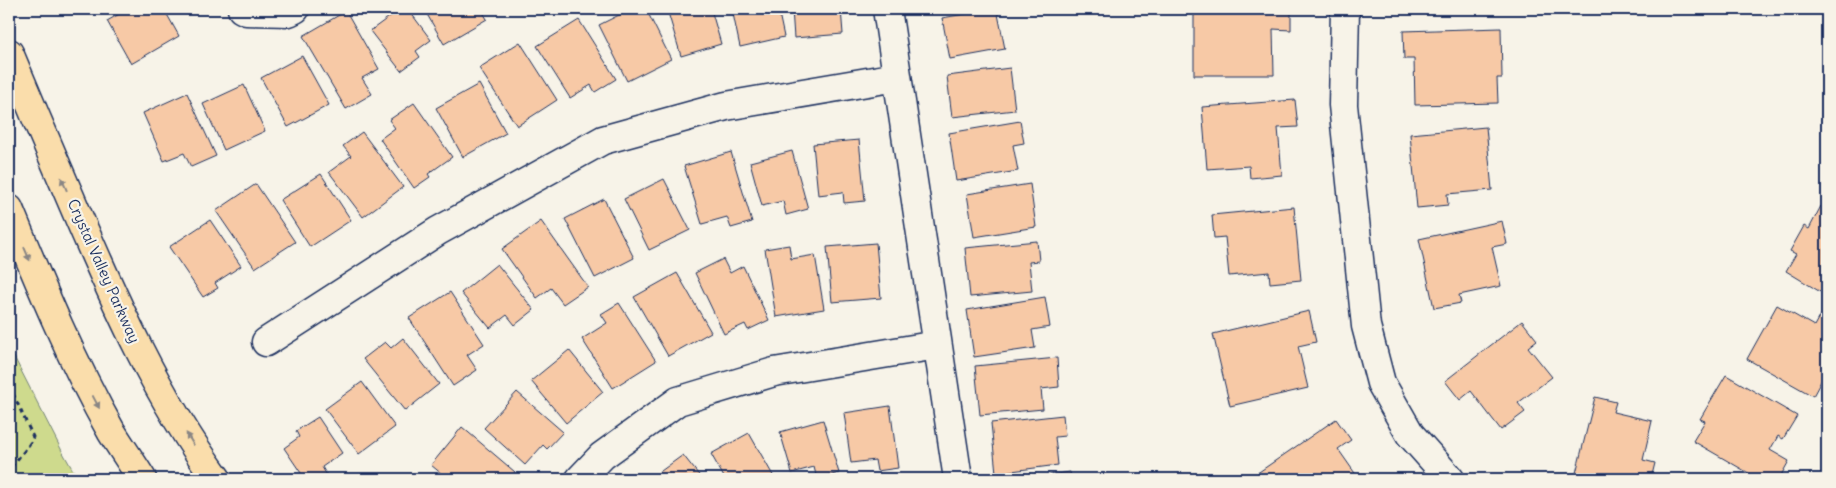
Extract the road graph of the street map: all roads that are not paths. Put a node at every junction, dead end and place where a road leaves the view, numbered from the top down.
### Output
1 (242, 9) edge
2 (295, 9) edge
3 (887, 9) edge
4 (1345, 9) edge
5 (9, 53) edge
6 (897, 77) junction
7 (9, 209) edge
8 (266, 342) dead end
9 (937, 344) junction
10 (142, 479) edge
11 (217, 479) edge
12 (580, 479) edge
13 (958, 479) edge
14 (1450, 479) edge

1 - 2 street
3 - 6 street
4 - 14 street
11 -> 5 main road, Crystal Valley Parkway
6 - 8 street
6 - 9 street
7 -> 10 main road
9 - 12 street
9 - 13 street

